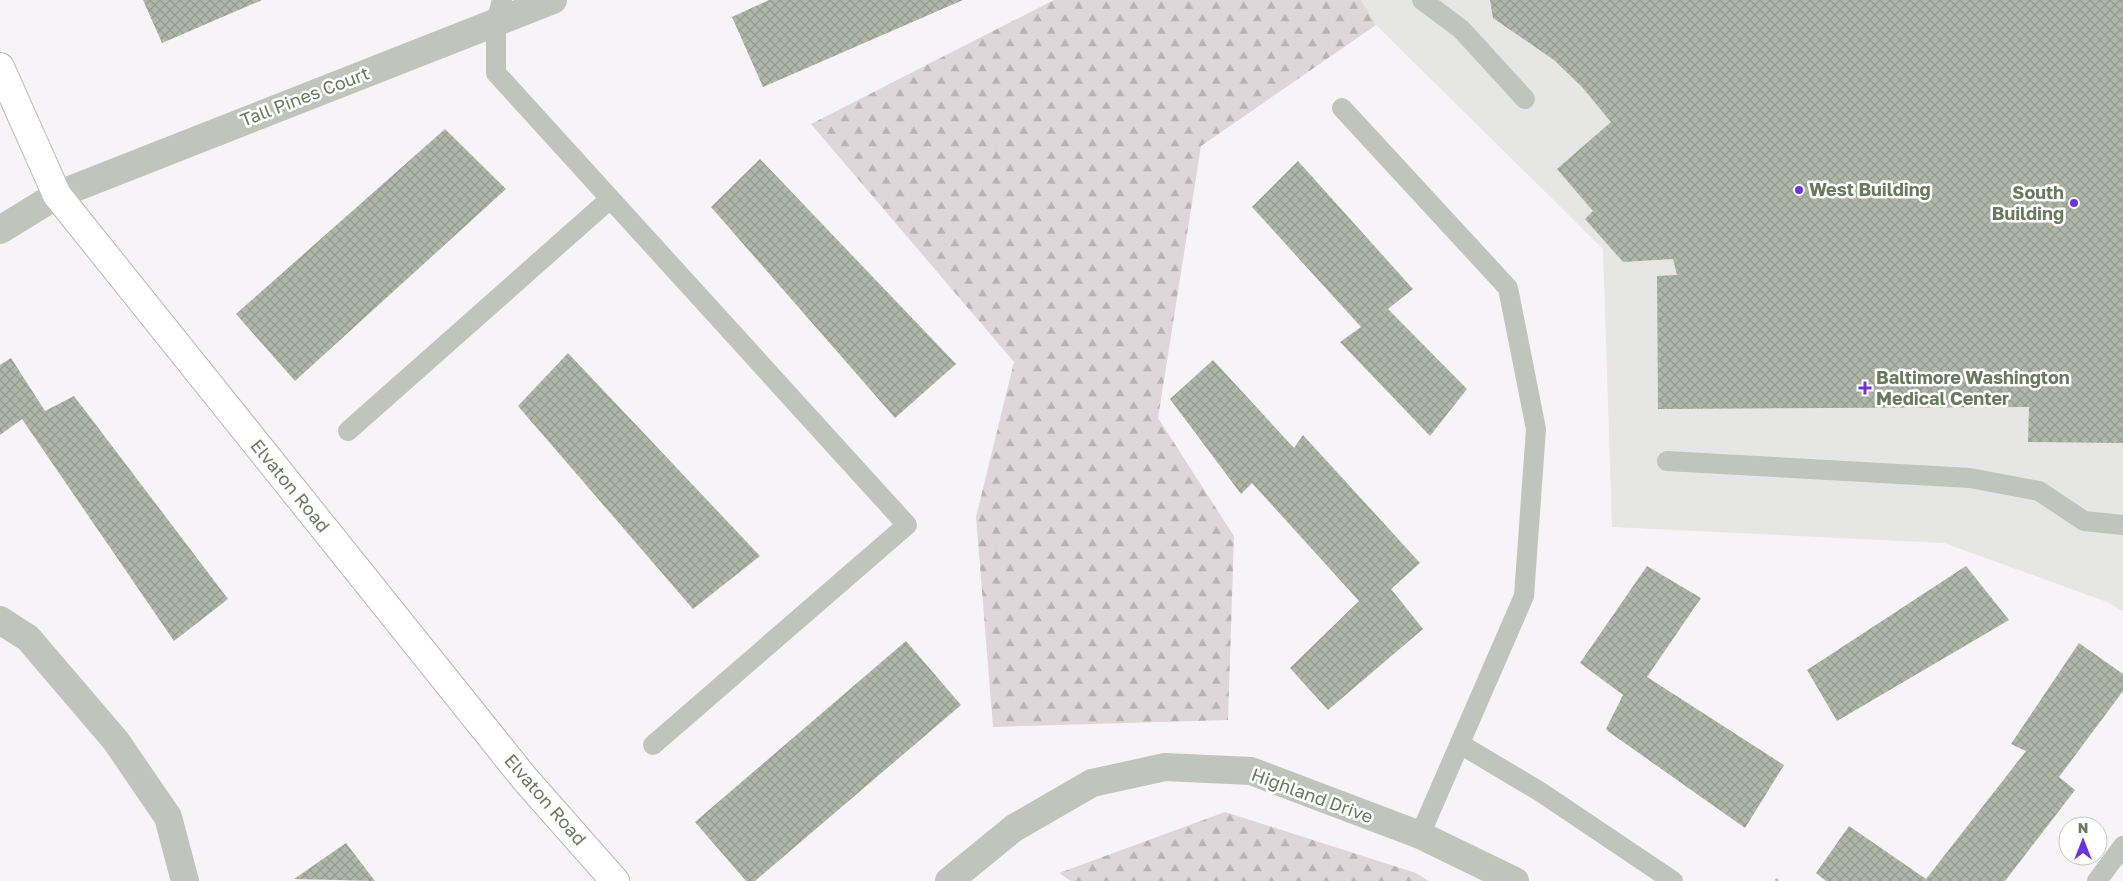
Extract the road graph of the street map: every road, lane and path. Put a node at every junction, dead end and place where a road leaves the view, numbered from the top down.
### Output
1 (553, 0) edge
2 (1422, 0) edge
3 (500, 11) edge
4 (0, 67) edge
5 (1525, 98) dead end
6 (1342, 108) dead end
7 (57, 195) junction
8 (610, 199) junction
9 (0, 230) edge
10 (348, 431) dead end
11 (1667, 461) dead end
12 (2123, 525) edge
13 (0, 620) edge
14 (1460, 744) junction
15 (653, 745) dead end
16 (1420, 835) junction
17 (2123, 846) edge
18 (1779, 877) dead end
19 (185, 881) edge
20 (615, 881) edge
21 (949, 881) edge
22 (1515, 881) edge
23 (1672, 881) edge
24 (1776, 881) edge
25 (2097, 881) edge

1 - 3 street, Tall Pines Court
2 - 5 lane
3 - 7 street, Tall Pines Court
3 - 8 lane
4 - 7 street, Elvaton Road
6 - 14 lane
7 - 9 street, Tall Pines Court
7 - 20 street, Elvaton Road
8 - 10 lane
8 - 15 lane
11 - 12 lane
13 - 19 street
14 - 16 lane
14 - 23 lane
16 - 21 street, Highland Drive
16 - 22 street, Highland Drive
17 - 25 lane
18 - 24 path

